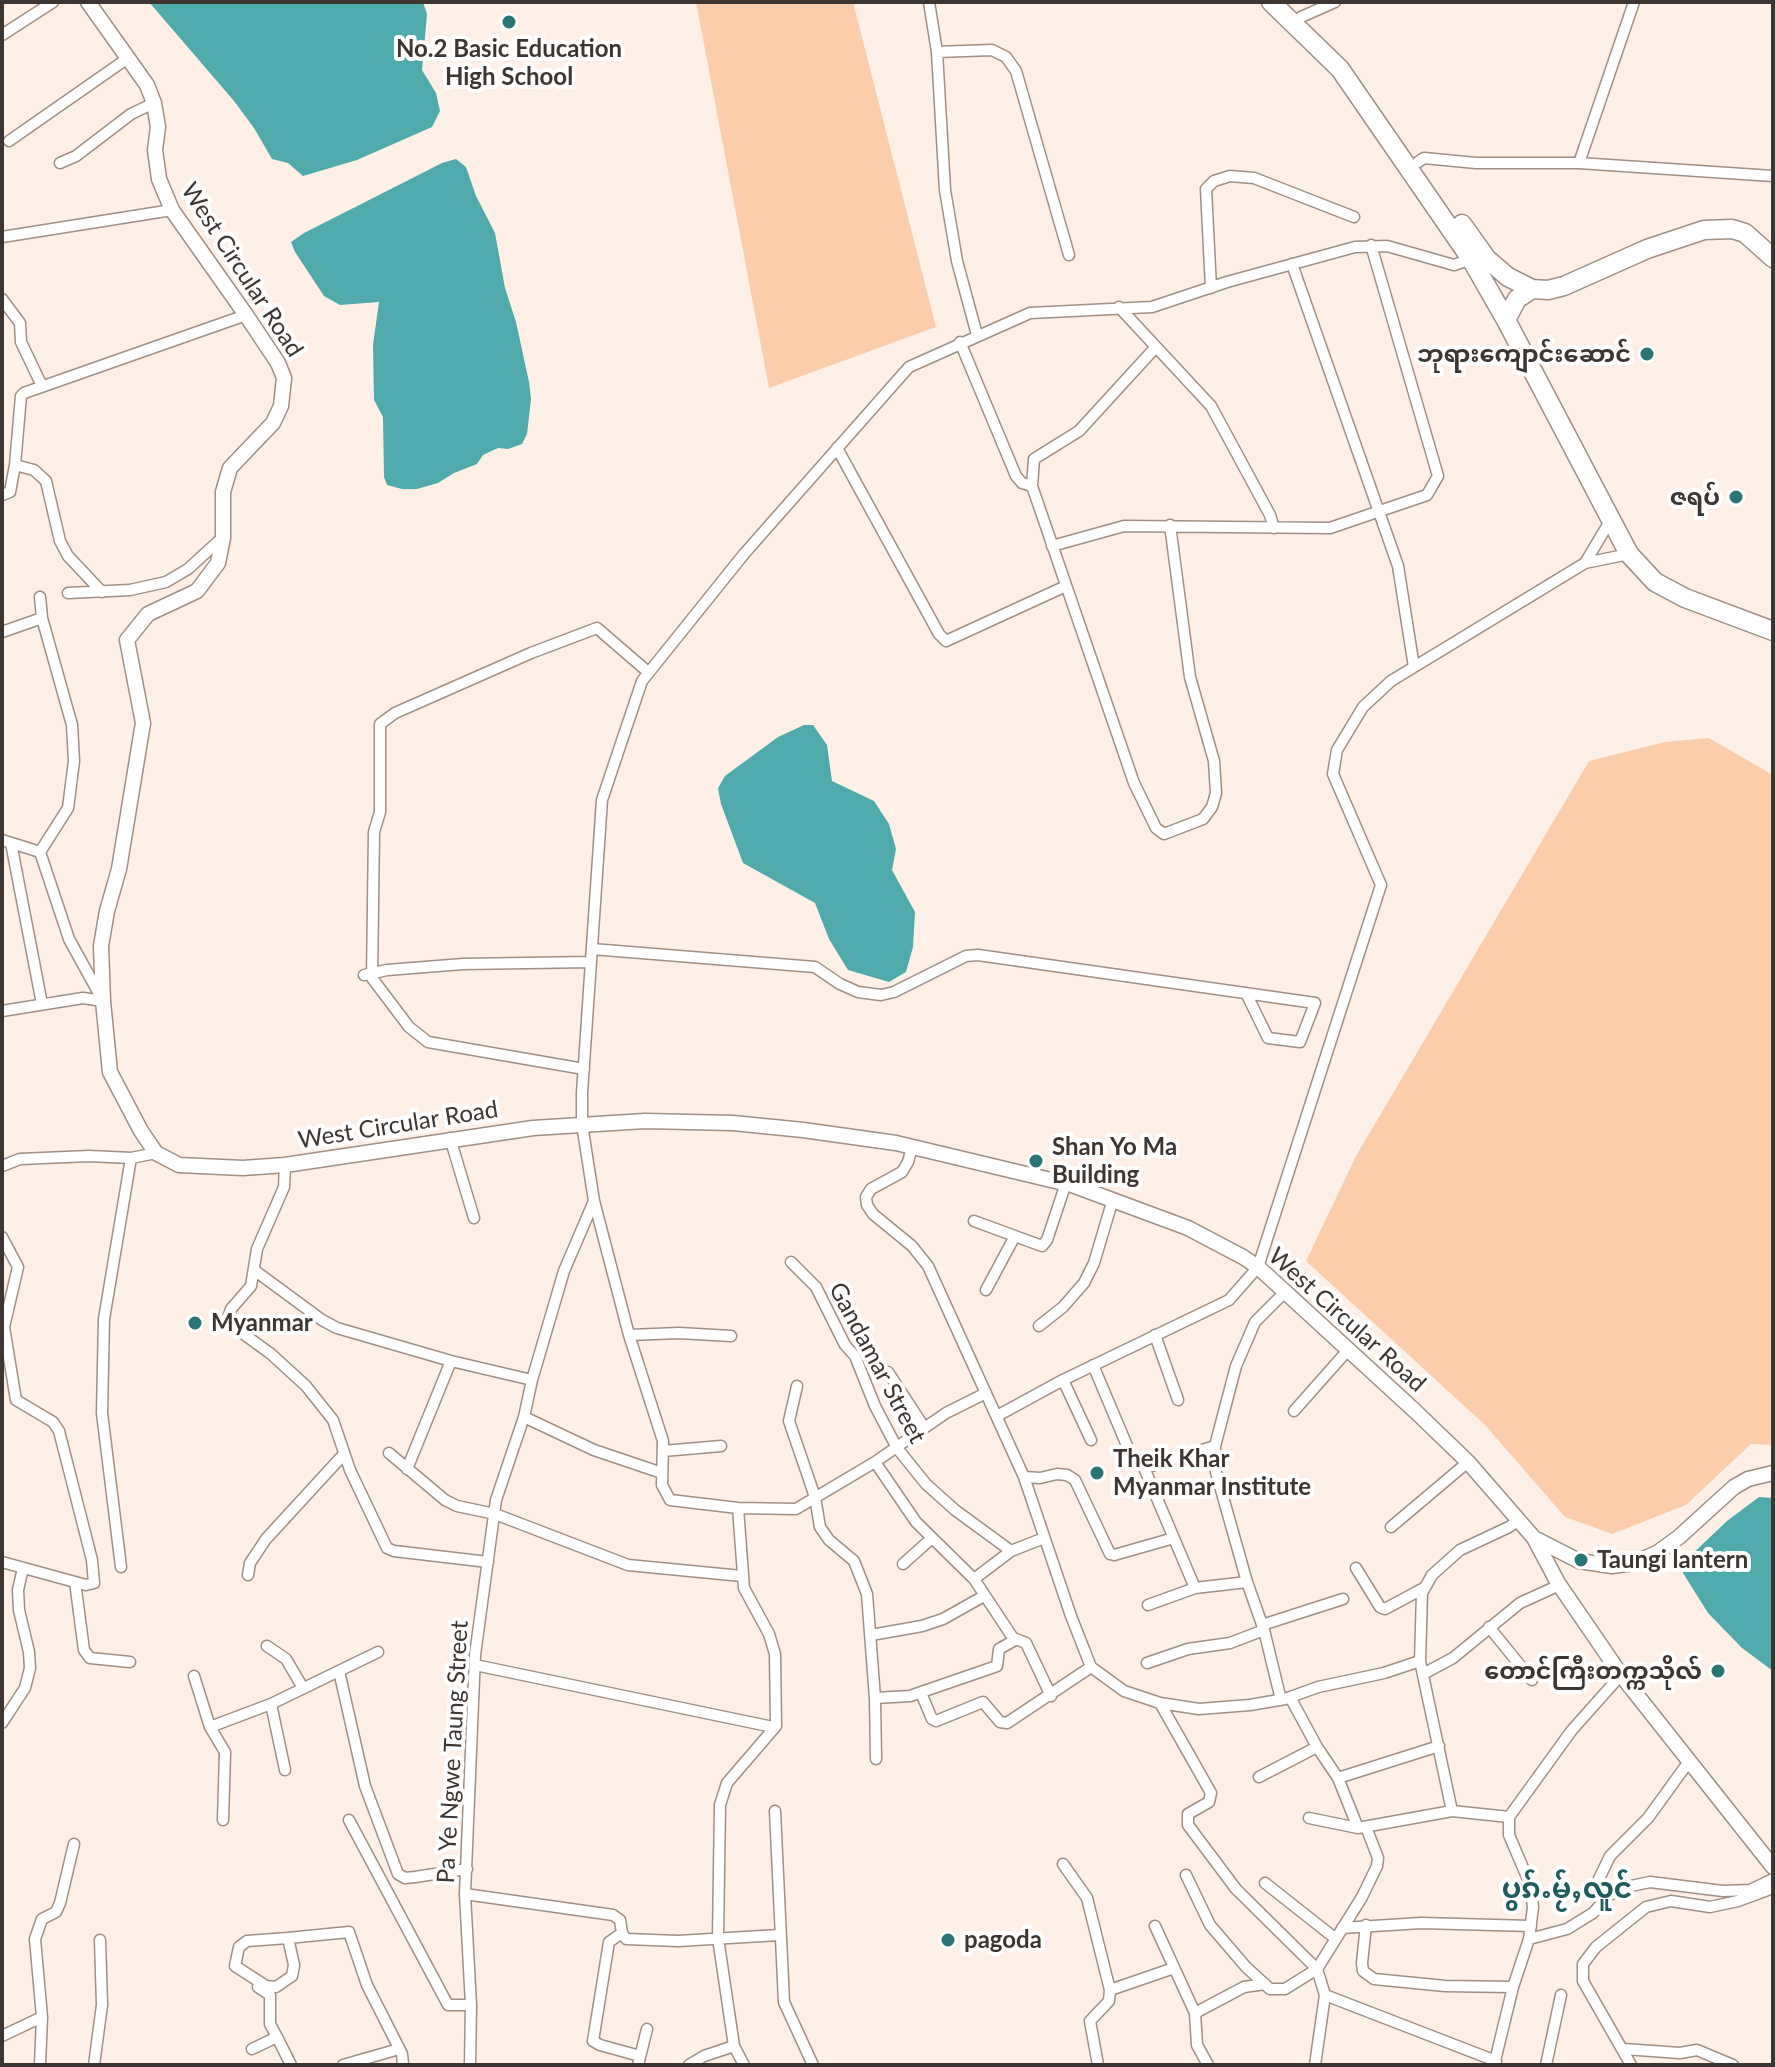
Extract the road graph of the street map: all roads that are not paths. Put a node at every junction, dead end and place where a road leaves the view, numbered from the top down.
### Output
1 (53, 2) edge
2 (88, 2) edge
3 (929, 2) edge
4 (1271, 2) edge
5 (1287, 2) edge
6 (1335, 2) edge
7 (1634, 2) edge
8 (1301, 17) junction
9 (2, 35) edge
10 (937, 52) junction
11 (128, 58) junction
12 (154, 103) junction
13 (9, 141) dead end
14 (1414, 156) junction
15 (60, 163) dead end
16 (1579, 163) junction
17 (1773, 176) edge
18 (172, 210) junction
19 (1354, 217) dead end
20 (2, 237) edge
21 (1371, 245) junction
22 (1069, 255) dead end
23 (1773, 258) edge
24 (1471, 259) junction
25 (1292, 264) junction
26 (1211, 288) junction
27 (1532, 289) junction
28 (2, 299) edge
29 (1119, 307) junction
30 (246, 315) junction
31 (1506, 320) junction
32 (977, 335) junction
33 (960, 342) junction
34 (1155, 348) junction
35 (42, 386) junction
36 (837, 448) junction
37 (15, 465) junction
38 (1032, 486) junction
39 (2, 495) edge
40 (1380, 509) junction
41 (1610, 521) junction
42 (1170, 525) junction
43 (1274, 528) junction
44 (223, 538) junction
45 (1052, 546) junction
46 (1629, 554) junction
47 (1585, 563) junction
48 (1066, 586) junction
49 (102, 592) junction
50 (68, 593) dead end
51 (40, 597) dead end
52 (42, 618) junction
53 (1773, 631) edge
54 (2, 632) edge
55 (1414, 667) junction
56 (648, 672) junction
57 (6, 841) edge
58 (40, 852) junction
59 (592, 949) junction
60 (591, 962) junction
61 (368, 974) junction
62 (1246, 993) junction
63 (103, 1001) junction
64 (42, 1004) junction
65 (2, 1011) edge
66 (584, 1069) junction
67 (582, 1124) junction
68 (450, 1138) junction
69 (912, 1147) junction
70 (156, 1153) junction
71 (131, 1158) junction
72 (285, 1165) junction
73 (2, 1166) edge
74 (1066, 1183) junction
75 (1113, 1199) junction
76 (594, 1201) junction
77 (474, 1218) dead end
78 (974, 1221) dead end
79 (1015, 1236) junction
80 (2, 1237) edge
81 (791, 1262) dead end
82 (1258, 1267) junction
83 (254, 1270) junction
84 (986, 1290) dead end
85 (1285, 1292) junction
86 (1039, 1326) dead end
87 (629, 1335) junction
88 (1155, 1335) junction
89 (731, 1336) dead end
90 (1348, 1350) junction
91 (451, 1361) junction
92 (1093, 1365) junction
93 (888, 1372) dead end
94 (532, 1380) junction
95 (1063, 1380) junction
96 (797, 1386) dead end
97 (986, 1393) junction
98 (1178, 1400) dead end
99 (1294, 1411) dead end
100 (997, 1416) junction
101 (524, 1417) junction
102 (924, 1427) junction
103 (1091, 1440) dead end
104 (721, 1446) dead end
105 (1215, 1446) junction
106 (897, 1448) junction
107 (1128, 1448) dead end
108 (663, 1451) junction
109 (389, 1453) dead end
110 (344, 1454) junction
111 (875, 1462) junction
112 (1468, 1462) junction
113 (407, 1469) junction
114 (662, 1473) junction
115 (1773, 1473) edge
116 (1024, 1477) junction
117 (815, 1497) junction
118 (738, 1508) junction
119 (495, 1514) junction
120 (1519, 1520) junction
121 (1391, 1527) dead end
122 (932, 1538) junction
123 (1044, 1538) junction
124 (1174, 1538) junction
125 (1534, 1538) junction
126 (1011, 1551) junction
127 (1579, 1561) junction
128 (2, 1562) edge
129 (488, 1562) junction
130 (903, 1564) dead end
131 (121, 1567) dead end
132 (23, 1568) junction
133 (1356, 1568) dead end
134 (248, 1575) dead end
135 (742, 1576) junction
136 (974, 1579) junction
137 (75, 1582) junction
138 (1247, 1582) junction
139 (1558, 1583) junction
140 (1195, 1588) junction
141 (1424, 1588) junction
142 (984, 1596) junction
143 (1343, 1599) dead end
144 (1148, 1605) dead end
145 (1489, 1627) junction
146 (1263, 1628) junction
147 (871, 1635) junction
148 (1015, 1640) junction
149 (267, 1646) dead end
150 (378, 1652) dead end
151 (1420, 1661) junction
152 (130, 1662) dead end
153 (1147, 1663) dead end
154 (475, 1665) junction
155 (1091, 1667) junction
156 (339, 1671) junction
157 (1423, 1674) junction
158 (1621, 1675) junction
159 (194, 1676) dead end
160 (1532, 1680) dead end
161 (303, 1688) junction
162 (921, 1693) junction
163 (1051, 1696) junction
164 (875, 1698) junction
165 (1285, 1698) junction
166 (1160, 1703) junction
167 (271, 1704) junction
168 (2, 1723) edge
169 (210, 1727) junction
170 (773, 1727) junction
171 (1439, 1746) junction
172 (1317, 1747) junction
173 (876, 1759) dead end
174 (1690, 1760) junction
175 (285, 1770) dead end
176 (1259, 1777) dead end
177 (1338, 1778) junction
178 (775, 1811) dead end
179 (1452, 1811) junction
180 (1509, 1817) junction
181 (1309, 1818) dead end
182 (223, 1820) dead end
183 (349, 1820) dead end
184 (1362, 1827) junction
185 (74, 1844) dead end
186 (1063, 1864) dead end
187 (1773, 1867) edge
188 (467, 1869) junction
189 (1186, 1875) dead end
190 (1773, 1879) edge
191 (1265, 1883) dead end
192 (1596, 1885) dead end
193 (1773, 1888) edge
194 (465, 1894) junction
195 (1366, 1925) junction
196 (1155, 1926) dead end
197 (1531, 1926) junction
198 (1342, 1928) junction
199 (622, 1933) junction
200 (779, 1935) junction
201 (288, 1938) junction
202 (718, 1938) junction
203 (1336, 1939) junction
204 (1529, 1939) junction
205 (100, 1940) dead end
206 (1174, 1968) junction
207 (1317, 1969) junction
208 (237, 1975) dead end
209 (1265, 1984) junction
210 (1513, 1987) junction
211 (1110, 1990) junction
212 (1325, 1995) junction
213 (1561, 1995) dead end
214 (471, 2005) junction
215 (1195, 2013) junction
216 (42, 2017) junction
217 (647, 2029) dead end
218 (2, 2036) edge
219 (277, 2037) junction
220 (734, 2046) junction
221 (252, 2049) dead end
222 (399, 2049) junction
223 (1624, 2049) junction
224 (639, 2060) edge
225 (1495, 2063) edge
226 (40, 2065) edge
227 (94, 2065) edge
228 (291, 2065) edge
229 (343, 2065) edge
230 (403, 2065) edge
231 (470, 2065) edge
232 (689, 2065) edge
233 (744, 2065) edge
234 (813, 2065) edge
235 (1098, 2065) edge
236 (1208, 2065) edge
237 (1315, 2065) edge
238 (1546, 2065) edge
239 (1631, 2065) edge
240 (1733, 2065) edge

1 - 9 street
2 - 11 street, West Circular Road
3 - 10 street
4 - 24 highway
5 - 8 highway
6 - 8 street
7 - 16 street
8 - 14 highway
10 - 22 street
10 - 32 street
11 - 12 street, West Circular Road
11 - 13 street
12 - 15 street
12 - 18 street, West Circular Road
14 - 16 street
14 - 27 highway
16 - 17 street
18 - 20 street
18 - 30 street, West Circular Road
19 - 26 street
21 - 24 street
21 - 25 street
21 - 40 street
23 - 27 highway
24 - 31 highway
25 - 26 street
25 - 40 street
26 - 29 street
27 - 31 highway
28 - 35 street
29 - 32 street
29 - 34 street
30 - 35 street
30 - 44 street, West Circular Road
31 - 41 highway
32 - 33 street
33 - 36 street
33 - 38 street
34 - 38 street
34 - 43 street
35 - 37 street
36 - 48 street
36 - 56 street
37 - 39 street
37 - 49 street
38 - 45 street
40 - 43 street
40 - 55 street
41 - 46 highway
41 - 47 street
42 - 43 street
42 - 45 street
42 - 48 street
44 - 49 street
44 - 63 street, West Circular Road
45 - 48 street
46 - 47 street
46 - 53 highway
47 - 55 street
49 - 50 street
51 - 52 street
52 - 54 street
52 - 58 street
55 - 82 street
56 - 59 street
56 - 61 street
57 - 58 street
57 - 64 street
58 - 63 street
59 - 60 street
59 - 62 street
60 - 61 street
60 - 66 street
61 - 66 street
62 - 62 street
63 - 64 street
63 - 70 street, West Circular Road
64 - 65 street
66 - 67 street
67 - 68 street, West Circular Road
67 - 69 street, West Circular Road
67 - 76 street
68 - 72 street, West Circular Road
68 - 77 street
69 - 74 street, West Circular Road
69 - 97 street
70 - 71 street
70 - 72 street, West Circular Road
71 - 73 street
71 - 131 street
72 - 83 street
74 - 75 street, West Circular Road
74 - 79 street
75 - 82 street, West Circular Road
75 - 86 street
76 - 87 street
76 - 94 street, Pa Ye Ngwe Taung Street
78 - 79 street
79 - 84 street
80 - 137 street
81 - 106 street, Gandamar Street
82 - 85 street, West Circular Road
82 - 88 street
83 - 91 street
83 - 110 street
85 - 90 street, West Circular Road
85 - 105 street
87 - 89 street
87 - 108 street
88 - 92 street
88 - 98 street
90 - 99 street
90 - 112 street, West Circular Road
91 - 94 street
91 - 113 street
92 - 95 street
92 - 107 street
93 - 102 street
94 - 101 street, Pa Ye Ngwe Taung Street
95 - 100 street
95 - 103 street
96 - 117 street
97 - 100 street
97 - 102 street
100 - 116 street
101 - 114 street
101 - 119 street, Pa Ye Ngwe Taung Street
102 - 106 street
104 - 108 street
105 - 124 street
105 - 138 street
106 - 111 street
106 - 126 street, Gandamar Street
108 - 114 street
109 - 113 street
110 - 129 street
110 - 134 street
111 - 117 street
111 - 122 street
112 - 120 street, West Circular Road
112 - 121 street
113 - 119 street
114 - 118 street
115 - 127 street, West Circular Road
116 - 123 street
116 - 124 street
117 - 118 street
117 - 147 street
118 - 135 street
119 - 129 street, Pa Ye Ngwe Taung Street
119 - 135 street
120 - 125 street, West Circular Road
120 - 141 street
122 - 130 street
122 - 136 street
123 - 126 street
123 - 155 street
124 - 140 street
125 - 127 street, West Circular Road
125 - 139 street
126 - 136 street
127 - 139 street
128 - 132 street
129 - 154 street, Pa Ye Ngwe Taung Street
132 - 137 street
132 - 168 street
133 - 141 street
135 - 170 street
136 - 142 street
137 - 152 street
138 - 140 street
138 - 146 street
139 - 145 street
139 - 158 street
140 - 144 street
141 - 151 street
142 - 147 street
142 - 148 street
143 - 146 street
145 - 157 street
145 - 160 street
146 - 153 street
146 - 165 street
147 - 164 street
148 - 162 street
148 - 163 street
149 - 161 street
150 - 156 street
151 - 157 street
151 - 165 street
154 - 170 street
154 - 188 street, Pa Ye Ngwe Taung Street
155 - 163 street
155 - 166 street
156 - 161 street
156 - 188 street
157 - 171 street
158 - 174 street
158 - 180 street
159 - 169 street
161 - 167 street
162 - 163 street
162 - 164 street
164 - 173 street
165 - 166 street
165 - 172 street
166 - 207 street
167 - 169 street
167 - 175 street
169 - 182 street
170 - 202 street
171 - 177 street
171 - 179 street
172 - 176 street
172 - 177 street
174 - 187 street
174 - 192 street
177 - 184 street
178 - 200 street
179 - 180 street
179 - 184 street
180 - 197 street
181 - 184 street
183 - 214 street
184 - 198 street
185 - 216 street
186 - 211 street
188 - 194 street, Pa Ye Ngwe Taung Street
189 - 209 street
190 - 204 street
191 - 203 street
193 - 223 street
194 - 199 street
194 - 214 street, Pa Ye Ngwe Taung Street
195 - 197 street
195 - 198 street
195 - 210 street
196 - 206 street
197 - 204 street
198 - 203 street
199 - 202 street
199 - 224 street
200 - 202 street
200 - 234 street
201 - 201 street
201 - 222 street
202 - 220 street
203 - 207 street
204 - 210 street
205 - 227 street
206 - 211 street
206 - 215 street
207 - 209 street
207 - 212 street
208 - 219 street
209 - 215 street
210 - 225 street
211 - 235 street
212 - 225 street
212 - 237 street
213 - 238 street
214 - 231 street, Pa Ye Ngwe Taung Street
215 - 236 street
216 - 218 street
216 - 226 street
217 - 224 street
219 - 221 street
219 - 228 street
220 - 232 street
220 - 233 street
222 - 229 street
222 - 230 street
223 - 239 street
223 - 240 street

